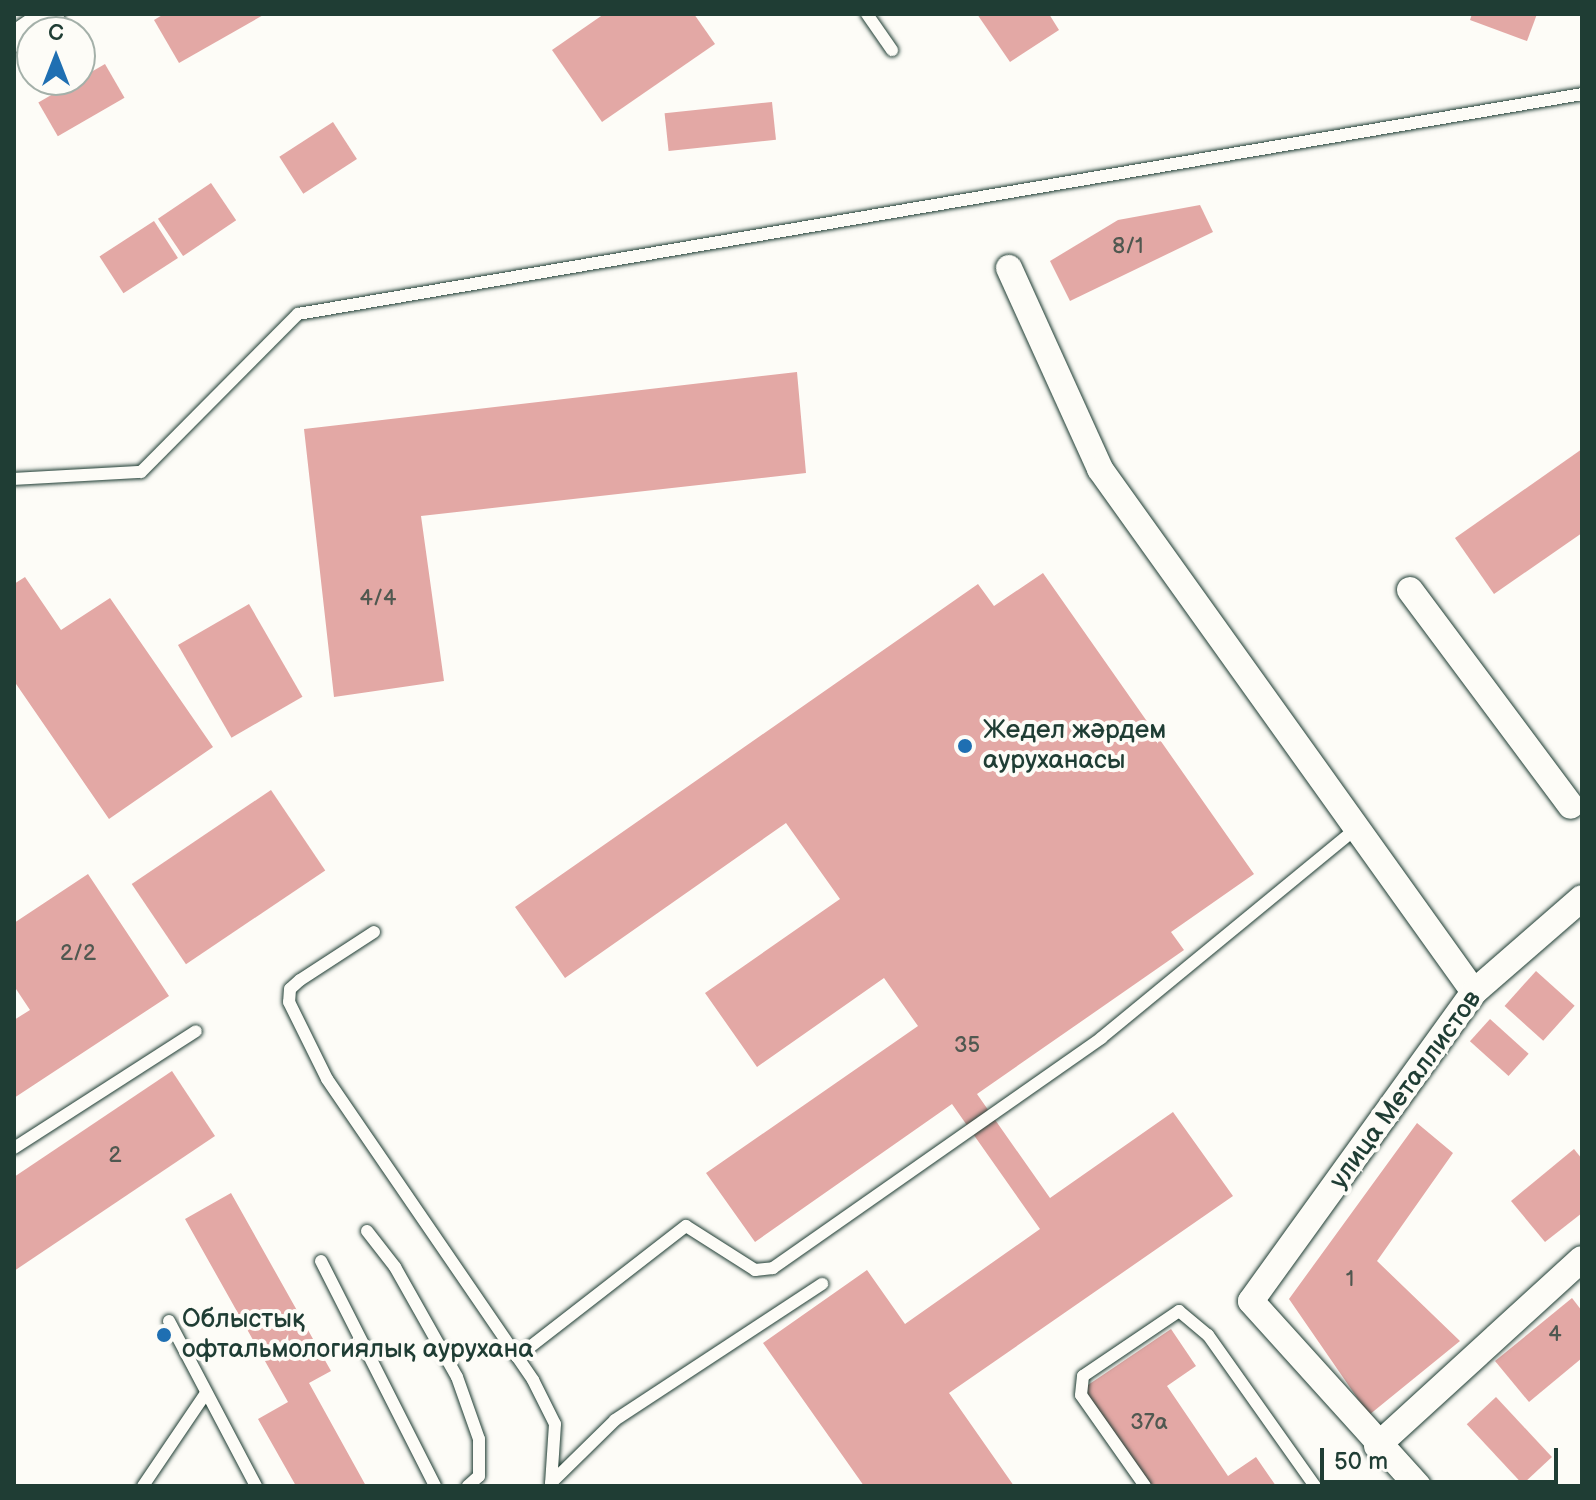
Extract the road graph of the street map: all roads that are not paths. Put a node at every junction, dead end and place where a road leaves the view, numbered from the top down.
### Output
1 (51, 14) edge
2 (867, 14) edge
3 (14, 39) edge
4 (892, 50) dead end
5 (1582, 94) edge
6 (1009, 268) dead end
7 (14, 479) edge
8 (1410, 590) dead end
9 (1578, 804) edge
10 (1357, 828) junction
11 (1582, 898) edge
12 (374, 932) dead end
13 (1474, 992) junction
14 (196, 1031) dead end
15 (14, 1148) edge
16 (367, 1231) dead end
17 (1582, 1259) edge
18 (321, 1261) dead end
19 (822, 1284) dead end
20 (169, 1321) dead end
21 (517, 1357) junction
22 (206, 1393) junction
23 (1377, 1446) junction
24 (550, 1485) edge
25 (143, 1486) edge
26 (256, 1486) edge
27 (435, 1486) edge
28 (468, 1486) edge
29 (1145, 1486) edge
30 (1315, 1486) edge
31 (1418, 1486) edge

1 - 3 street
2 - 4 lane
5 - 7 lane
6 - 10 street
8 - 9 street
10 - 13 street
10 - 21 lane
11 - 13 street, улица Металлистов
12 - 21 lane
13 - 23 street, улица Металлистов
14 - 15 lane
16 - 28 lane
17 - 23 street
18 - 27 lane
19 - 24 lane
20 - 22 lane
21 - 24 lane
22 - 25 lane
22 - 26 lane
23 - 31 street
29 - 30 lane

